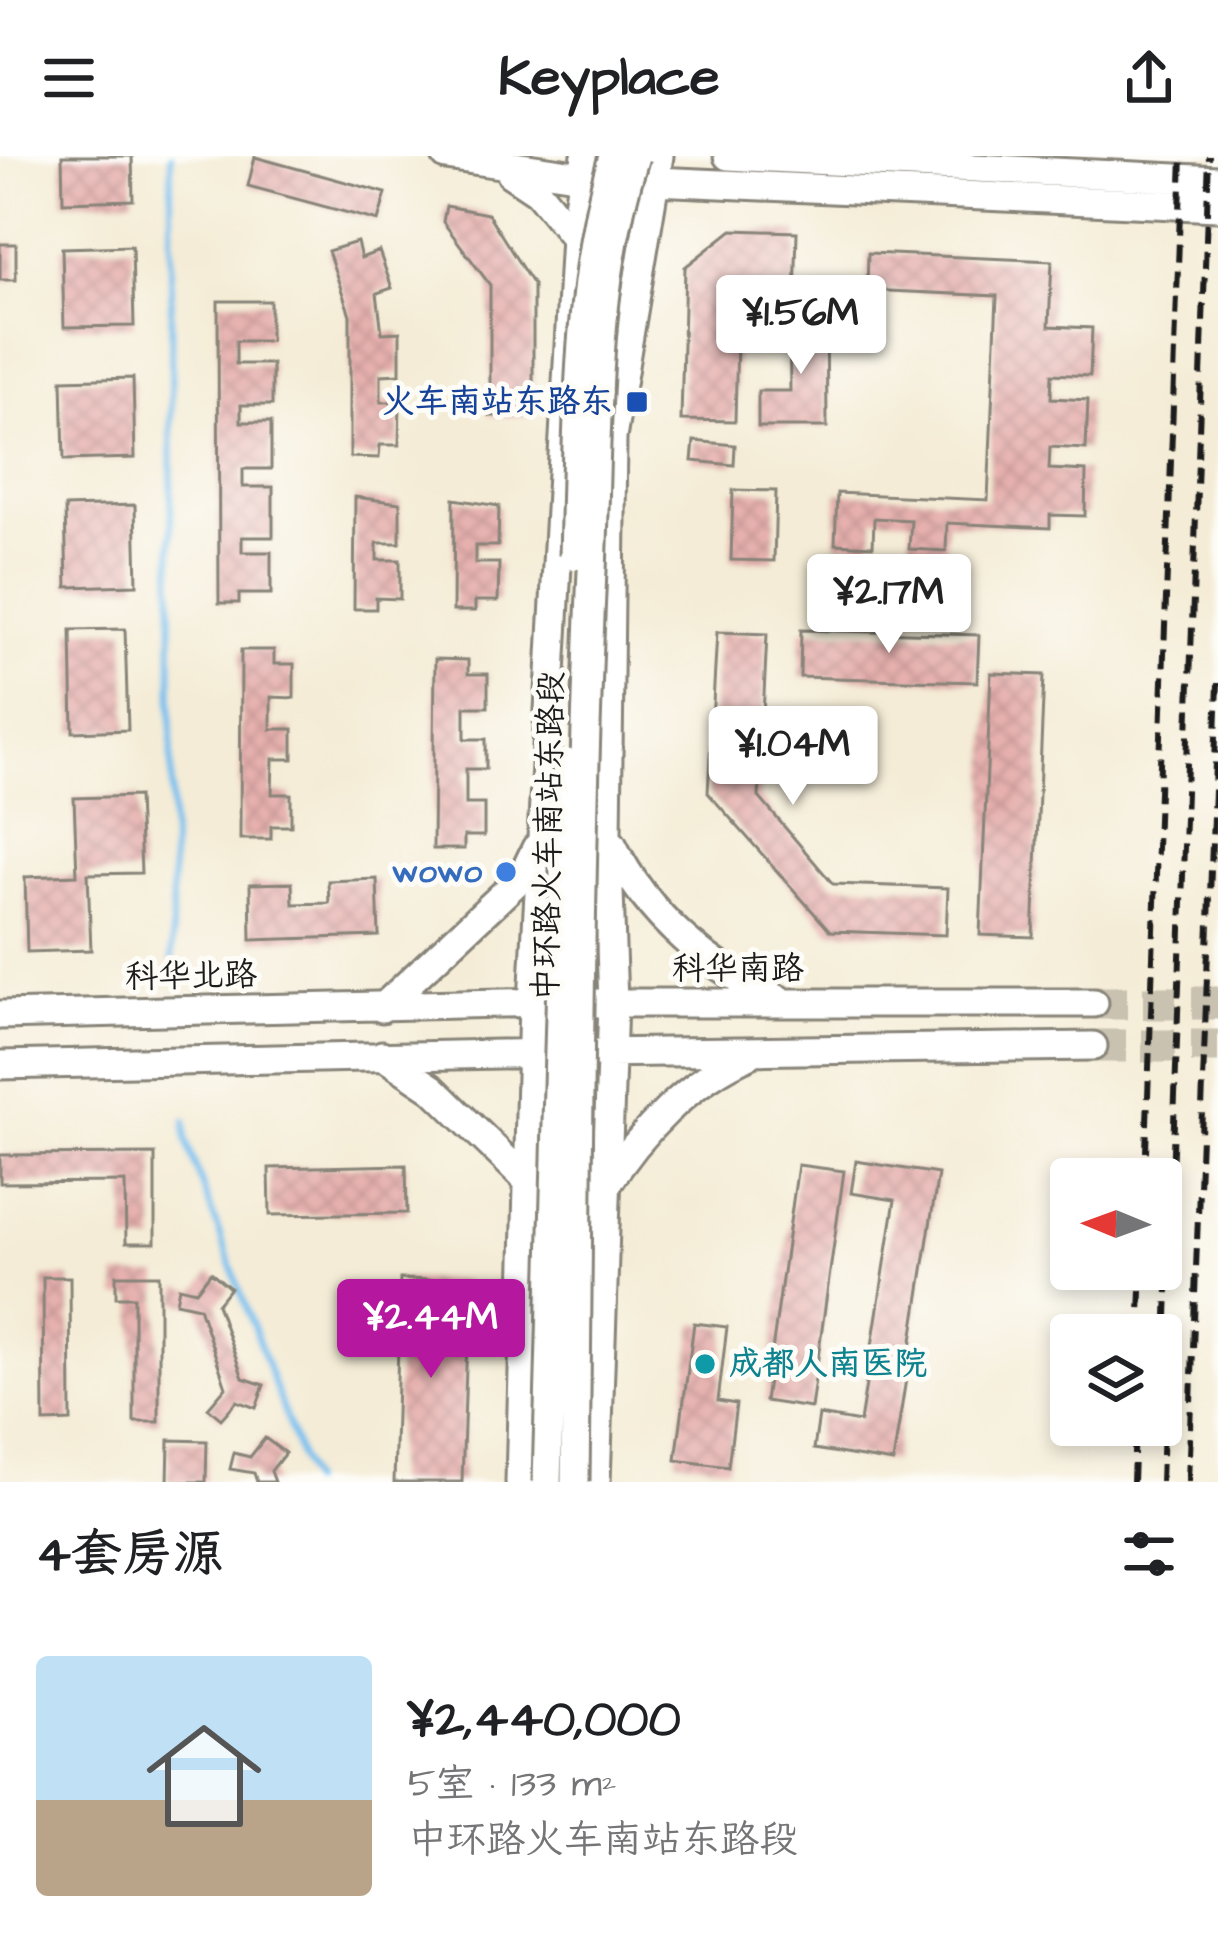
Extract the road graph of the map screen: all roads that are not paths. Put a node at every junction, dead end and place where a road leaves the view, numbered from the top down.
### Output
1 (446, 156) edge
2 (613, 156) edge
3 (635, 156) edge
4 (728, 156) edge
5 (582, 167) edge
6 (502, 168) junction
7 (656, 169) edge
8 (1218, 180) edge
9 (1218, 207) edge
10 (575, 238) junction
11 (542, 835) junction
12 (608, 835) junction
13 (533, 1002) junction
14 (613, 1003) junction
15 (1094, 1003) tunnel mouth
16 (791, 1005) junction
17 (382, 1008) junction
18 (0, 1015) edge
19 (1093, 1046) tunnel mouth
20 (767, 1047) junction
21 (533, 1053) junction
22 (610, 1054) junction
23 (382, 1055) junction
24 (0, 1065) edge
25 (532, 1185) junction
26 (603, 1192) junction
27 (520, 1482) edge
28 (547, 1482) edge
29 (574, 1482) edge
30 (596, 1482) edge

1 - 6 main road
2 - 28 main road, 中环路火车南站东路段, bridge
3 - 29 main road, 中环路火车南站东路段, bridge
4 - 8 main road
5 - 6 main road
5 - 7 main road
5 - 10 main road
6 - 10 main road
7 - 9 main road
7 - 12 main road
10 - 11 main road
11 - 13 main road
11 - 17 main road
12 - 14 main road
12 - 16 main road
13 - 14 main road, 科华南路
13 - 17 main road, 科华南路
13 - 21 main road
14 - 16 main road, 科华南路
14 - 22 main road
15 - 16 main road, 科华南路
17 - 18 main road, 科华北路
19 - 20 main road
20 - 22 main road
20 - 26 main road
21 - 22 main road
21 - 23 main road
21 - 25 main road
22 - 26 main road
23 - 24 main road
23 - 25 main road
25 - 27 main road
26 - 30 main road

